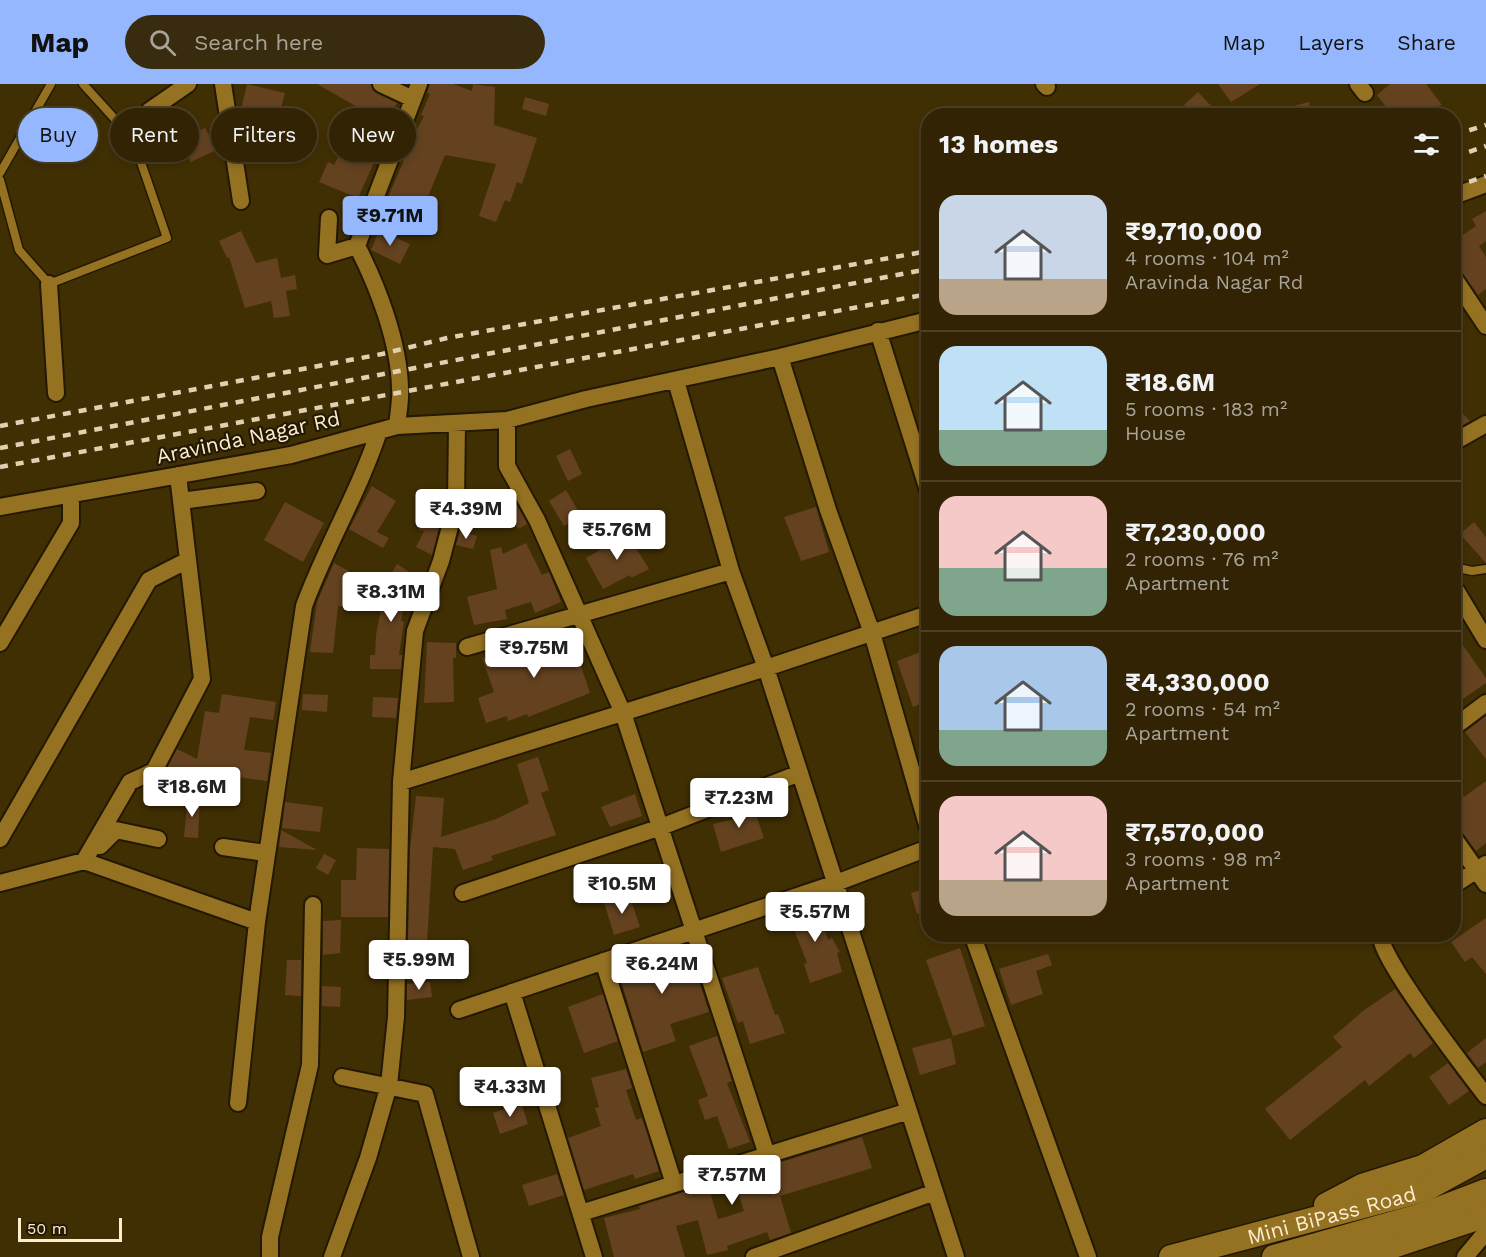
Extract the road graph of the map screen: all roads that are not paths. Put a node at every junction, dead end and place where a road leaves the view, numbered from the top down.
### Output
1 (51, 84) edge
2 (83, 84) edge
3 (188, 84) edge
4 (223, 84) edge
5 (381, 84) edge
6 (416, 92) edge
7 (153, 108) edge
8 (227, 108) edge
9 (235, 162) edge
10 (0, 173) edge
11 (0, 180) edge
12 (1486, 184) edge
13 (1461, 193) edge
14 (241, 201) dead end
15 (329, 218) dead end
16 (357, 246) junction
17 (49, 284) junction
18 (1461, 288) edge
19 (921, 322) edge
20 (1486, 326) edge
21 (878, 332) junction
22 (780, 357) junction
23 (676, 381) junction
24 (56, 393) dead end
25 (507, 420) junction
26 (457, 423) junction
27 (1486, 424) edge
28 (397, 426) junction
29 (379, 431) junction
30 (1461, 438) edge
31 (921, 468) edge
32 (178, 475) junction
33 (257, 491) dead end
34 (71, 495) junction
35 (181, 501) junction
36 (0, 507) edge
37 (188, 560) junction
38 (1461, 569) edge
39 (1486, 569) edge
40 (731, 571) junction
41 (1461, 605) edge
42 (579, 615) junction
43 (921, 616) edge
44 (872, 633) junction
45 (1486, 640) edge
46 (0, 643) edge
47 (467, 647) dead end
48 (766, 668) junction
49 (1486, 703) edge
50 (623, 713) junction
51 (1461, 722) edge
52 (800, 773) junction
53 (401, 782) junction
54 (921, 804) edge
55 (661, 826) junction
56 (0, 839) edge
57 (158, 839) dead end
58 (1461, 846) edge
59 (223, 848) dead end
60 (921, 851) edge
61 (266, 854) junction
62 (84, 861) junction
63 (1483, 873) edge
64 (1461, 882) edge
65 (836, 883) junction
66 (0, 884) edge
67 (463, 893) dead end
68 (313, 905) dead end
69 (257, 922) junction
70 (695, 930) junction
71 (975, 942) edge
72 (1381, 942) edge
73 (603, 961) junction
74 (512, 992) junction
75 (459, 1010) dead end
76 (342, 1077) dead end
77 (389, 1085) junction
78 (1486, 1096) edge
79 (238, 1103) dead end
80 (909, 1111) junction
81 (1486, 1131) edge
82 (767, 1155) junction
83 (1486, 1156) edge
84 (674, 1184) junction
85 (1486, 1191) edge
86 (935, 1192) junction
87 (581, 1213) junction
88 (1486, 1215) edge
89 (1292, 1223) junction
90 (1486, 1232) edge
91 (1284, 1254) edge
92 (270, 1257) edge
93 (332, 1257) edge
94 (471, 1257) edge
95 (594, 1257) edge
96 (754, 1257) edge
97 (956, 1257) edge
98 (1088, 1257) edge
99 (1171, 1257) edge
100 (1465, 1257) edge

1 - 10 lane
2 - 17 lane
3 - 7 street
4 - 8 street
5 - 6 street
6 - 16 street
9 - 14 street
11 - 17 lane
12 - 13 street
15 - 16 street
16 - 28 street
17 - 24 street
18 - 20 street
19 - 21 street, Aravinda Nagar Rd
21 - 22 street, Aravinda Nagar Rd
21 - 31 street
22 - 23 street, Aravinda Nagar Rd
22 - 44 street
23 - 25 street, Aravinda Nagar Rd
23 - 40 street
25 - 26 street, Aravinda Nagar Rd
25 - 42 street
26 - 28 street, Aravinda Nagar Rd
26 - 53 street
27 - 30 street
28 - 29 street, Aravinda Nagar Rd
29 - 32 street, Aravinda Nagar Rd
29 - 61 street
32 - 34 street, Aravinda Nagar Rd
32 - 35 street
33 - 35 street
34 - 36 street, Aravinda Nagar Rd
34 - 46 street
35 - 37 street
37 - 56 street
37 - 62 street
38 - 39 lane
40 - 42 street
40 - 48 street
41 - 45 street
42 - 47 street
42 - 50 street
43 - 44 street
44 - 48 street
44 - 54 street
48 - 50 street
48 - 52 street
49 - 51 street
50 - 53 street
50 - 55 street
52 - 55 street
52 - 65 street
53 - 77 street
55 - 67 street
55 - 70 street
57 - 62 street
58 - 63 street
59 - 61 street
60 - 65 street
61 - 69 street
62 - 66 street
62 - 69 street
63 - 64 street
65 - 70 street
65 - 80 street
68 - 92 street
69 - 79 street
70 - 73 street
70 - 82 street
71 - 98 street
72 - 78 street
73 - 74 street
73 - 84 street
74 - 75 street
74 - 87 street
76 - 77 street
77 - 93 street
77 - 94 street
80 - 82 street
80 - 86 street
81 - 89 main road
82 - 84 street
83 - 89 main road, Mini BiPass Road
84 - 87 street
85 - 91 main road
86 - 96 street
86 - 97 street
87 - 95 street
88 - 91 main road
89 - 99 main road, Mini BiPass Road
90 - 100 street

